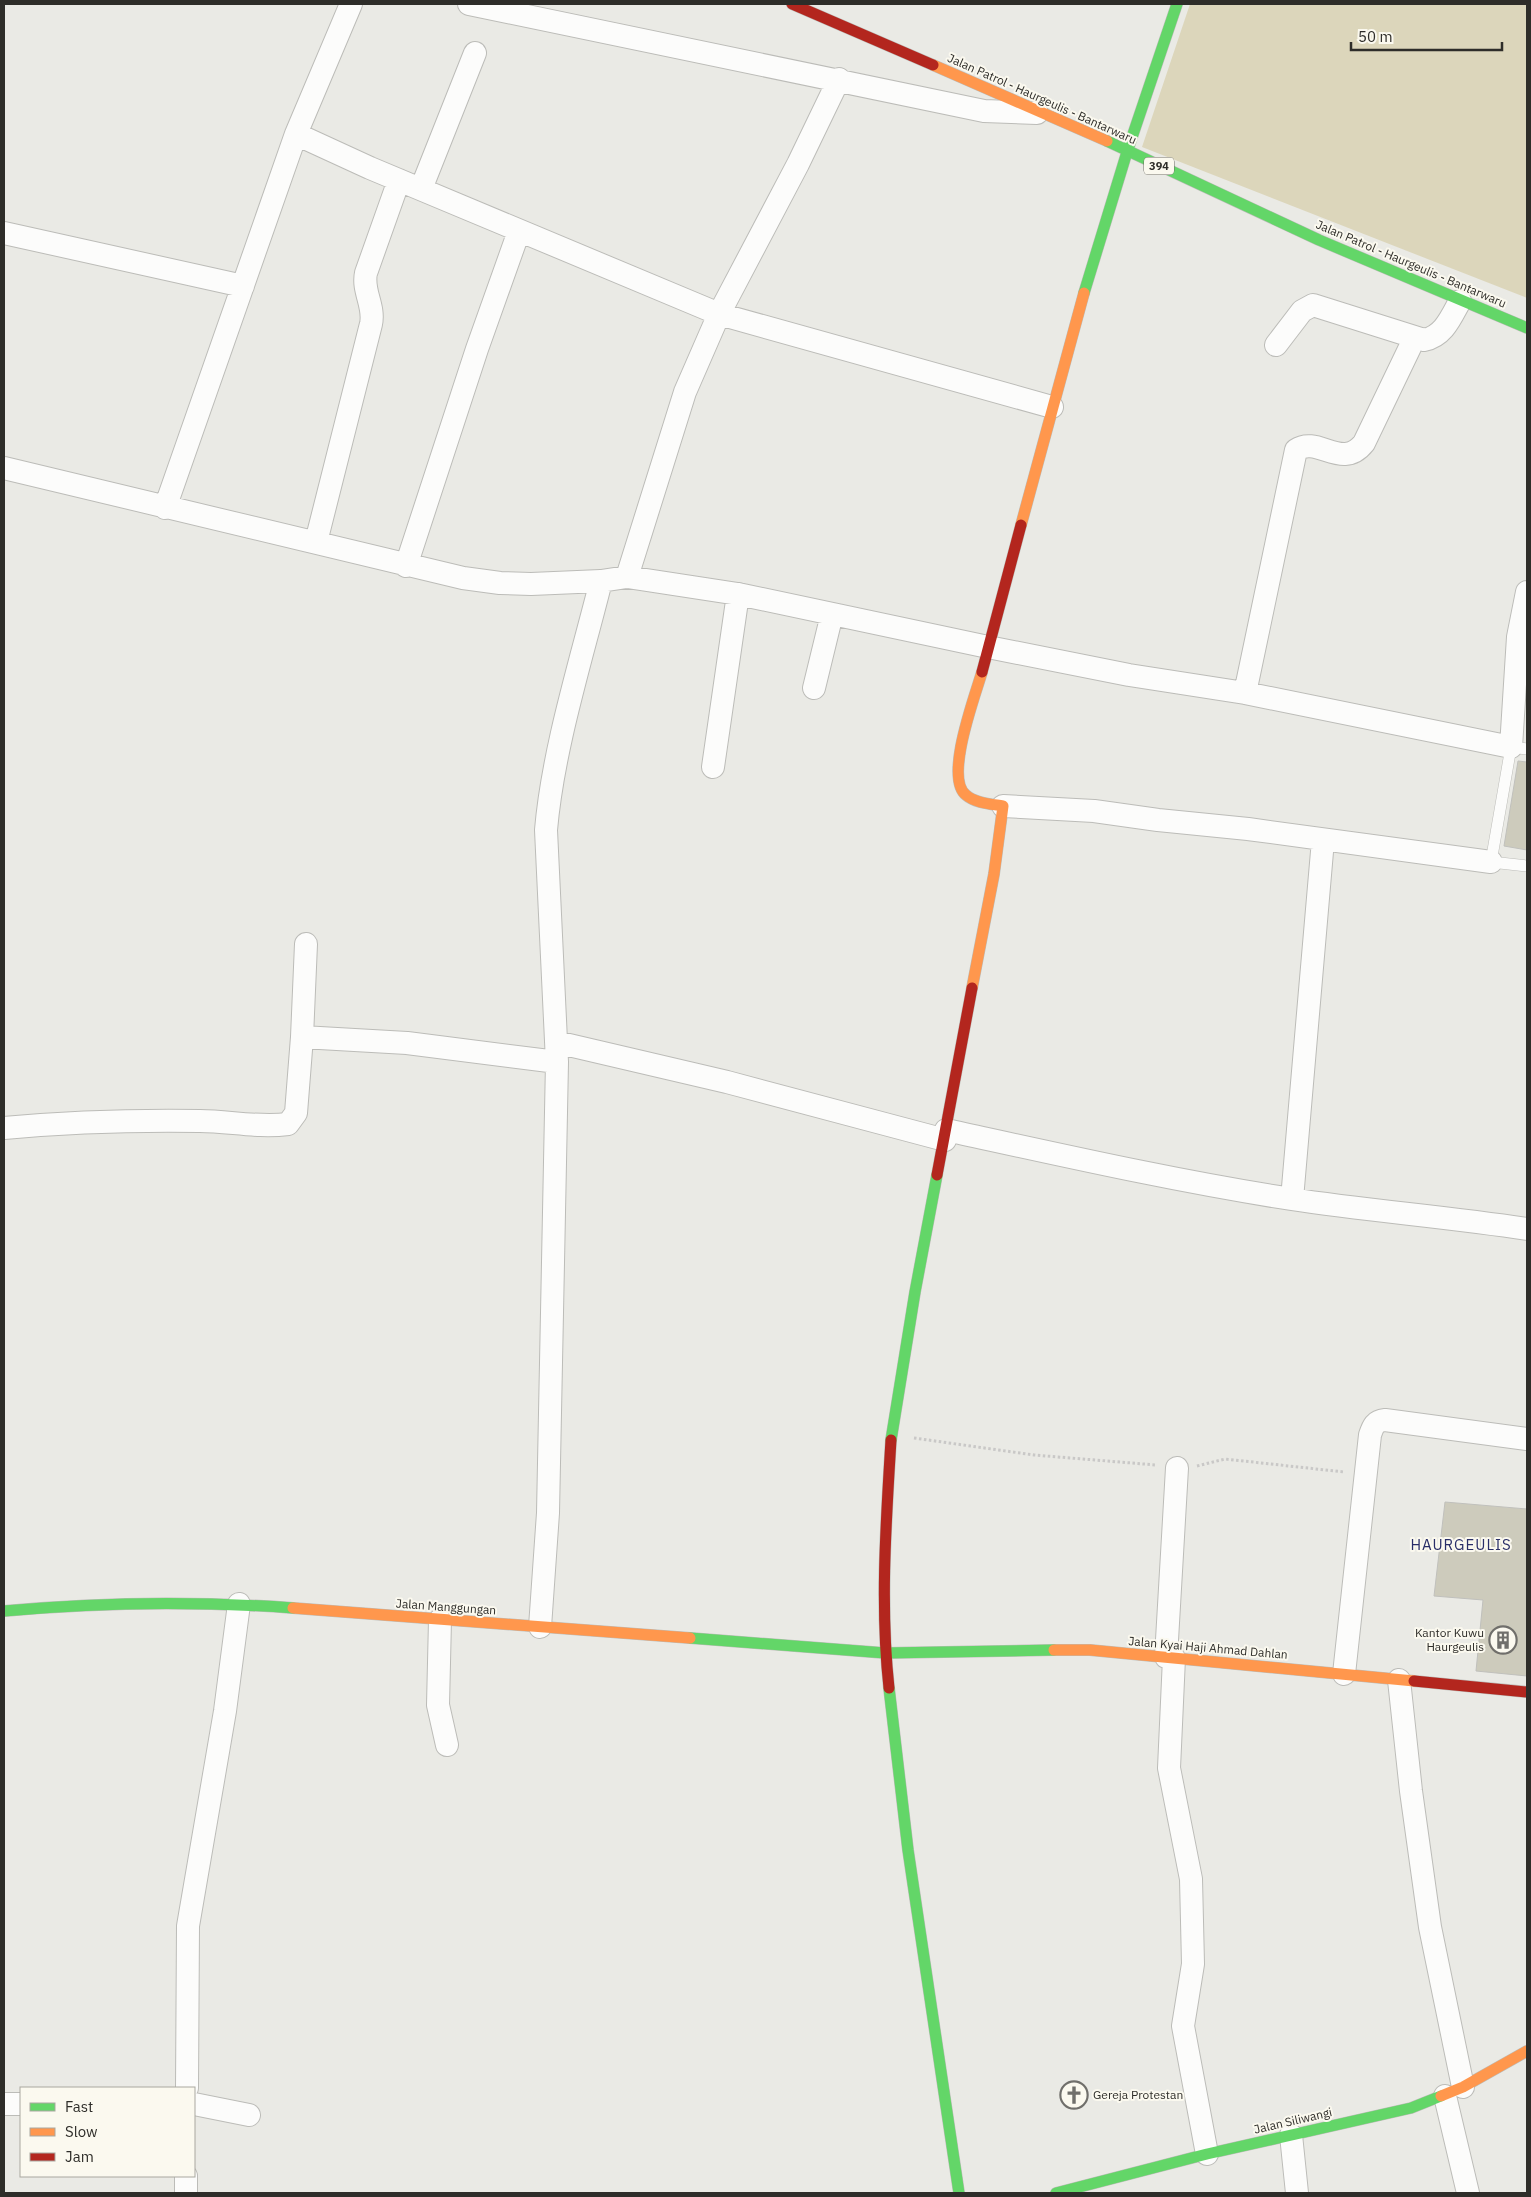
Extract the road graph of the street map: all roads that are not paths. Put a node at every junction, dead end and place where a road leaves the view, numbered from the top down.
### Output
1 (351, 4) edge
2 (469, 4) edge
3 (792, 4) edge
4 (1177, 4) edge
5 (475, 53) dead end
6 (839, 79) junction
7 (1043, 113) junction
8 (296, 134) junction
9 (1127, 152) junction
10 (399, 180) junction
11 (420, 189) junction
12 (519, 231) junction
13 (4, 233) edge
14 (243, 286) junction
15 (1460, 301) junction
16 (719, 314) junction
17 (1527, 328) edge
18 (1414, 339) junction
19 (1276, 345) dead end
20 (1052, 407) junction
21 (4, 468) edge
22 (165, 508) junction
23 (316, 542) junction
24 (406, 566) junction
25 (627, 577) junction
26 (601, 582) junction
27 (1527, 592) edge
28 (738, 594) junction
29 (832, 614) junction
30 (988, 647) junction
31 (814, 688) dead end
32 (1245, 693) junction
33 (1519, 748) edge
34 (713, 767) dead end
35 (1004, 806) junction
36 (1323, 840) junction
37 (1491, 862) junction
38 (1527, 866) edge
39 (306, 944) dead end
40 (302, 1037) junction
41 (556, 1052) junction
42 (4, 1128) edge
43 (946, 1135) junction
44 (1292, 1199) junction
45 (1527, 1228) edge
46 (1527, 1438) edge
47 (1177, 1468) road end
48 (239, 1604) junction
49 (4, 1611) edge
50 (440, 1620) junction
51 (540, 1627) junction
52 (885, 1654) junction
53 (1170, 1658) junction
54 (1344, 1674) junction
55 (1400, 1680) junction
56 (1527, 1692) edge
57 (447, 1746) dead end
58 (1527, 2051) edge
59 (187, 2087) edge
60 (1454, 2091) junction
61 (4, 2104) edge
62 (20, 2104) edge
63 (195, 2104) edge
64 (249, 2115) dead end
65 (1291, 2135) junction
66 (1207, 2154) junction
67 (186, 2177) edge
68 (186, 2193) edge
69 (959, 2193) edge
70 (1056, 2193) edge
71 (1297, 2193) edge
72 (1468, 2193) edge

1 - 8 street
2 - 6 street
3 - 7 street, Jalan Patrol - Haurgeulis - Bantarwaru / 394
4 - 9 street
5 - 11 street
6 - 7 street
6 - 16 street
7 - 9 street, Jalan Patrol - Haurgeulis - Bantarwaru / 394
8 - 10 street
8 - 14 street
9 - 15 street, Jalan Patrol - Haurgeulis - Bantarwaru / 394
9 - 20 street
10 - 11 street
10 - 23 street
11 - 12 street
12 - 16 street
12 - 24 street
13 - 14 street
14 - 22 street
15 - 17 street, Jalan Patrol - Haurgeulis - Bantarwaru / 394
15 - 18 street
16 - 20 street
16 - 25 street
18 - 19 street
18 - 32 street
20 - 30 street
21 - 22 street
22 - 23 street
23 - 24 street
24 - 26 street
25 - 26 street
25 - 28 street
26 - 41 street
27 - 33 street
28 - 29 street
28 - 34 street
29 - 30 street
29 - 31 street
30 - 32 street
30 - 35 street
32 - 33 street
33 - 37 lane
35 - 36 street
35 - 43 street
36 - 37 street
36 - 44 street
37 - 38 lane
39 - 40 street
40 - 41 street
40 - 42 street
41 - 43 street
41 - 51 street
43 - 44 street
43 - 52 street
44 - 45 street
46 - 54 street
47 - 53 street
48 - 49 street, Jalan Manggungan
48 - 50 street, Jalan Manggungan
48 - 59 street
50 - 51 street, Jalan Manggungan
50 - 57 street
51 - 52 street, Jalan Manggungan
52 - 53 street, Jalan Kyai Haji Ahmad Dahlan
52 - 69 street
53 - 54 street, Jalan Kyai Haji Ahmad Dahlan
53 - 66 street
54 - 55 street, Jalan Kyai Haji Ahmad Dahlan
55 - 56 street, Jalan Kyai Haji Ahmad Dahlan
55 - 60 street
58 - 60 street, Jalan Siliwangi
60 - 65 street, Jalan Siliwangi
60 - 72 street
61 - 62 street
63 - 64 street
65 - 66 street, Jalan Siliwangi
65 - 71 street
66 - 70 street, Jalan Siliwangi
67 - 68 street

